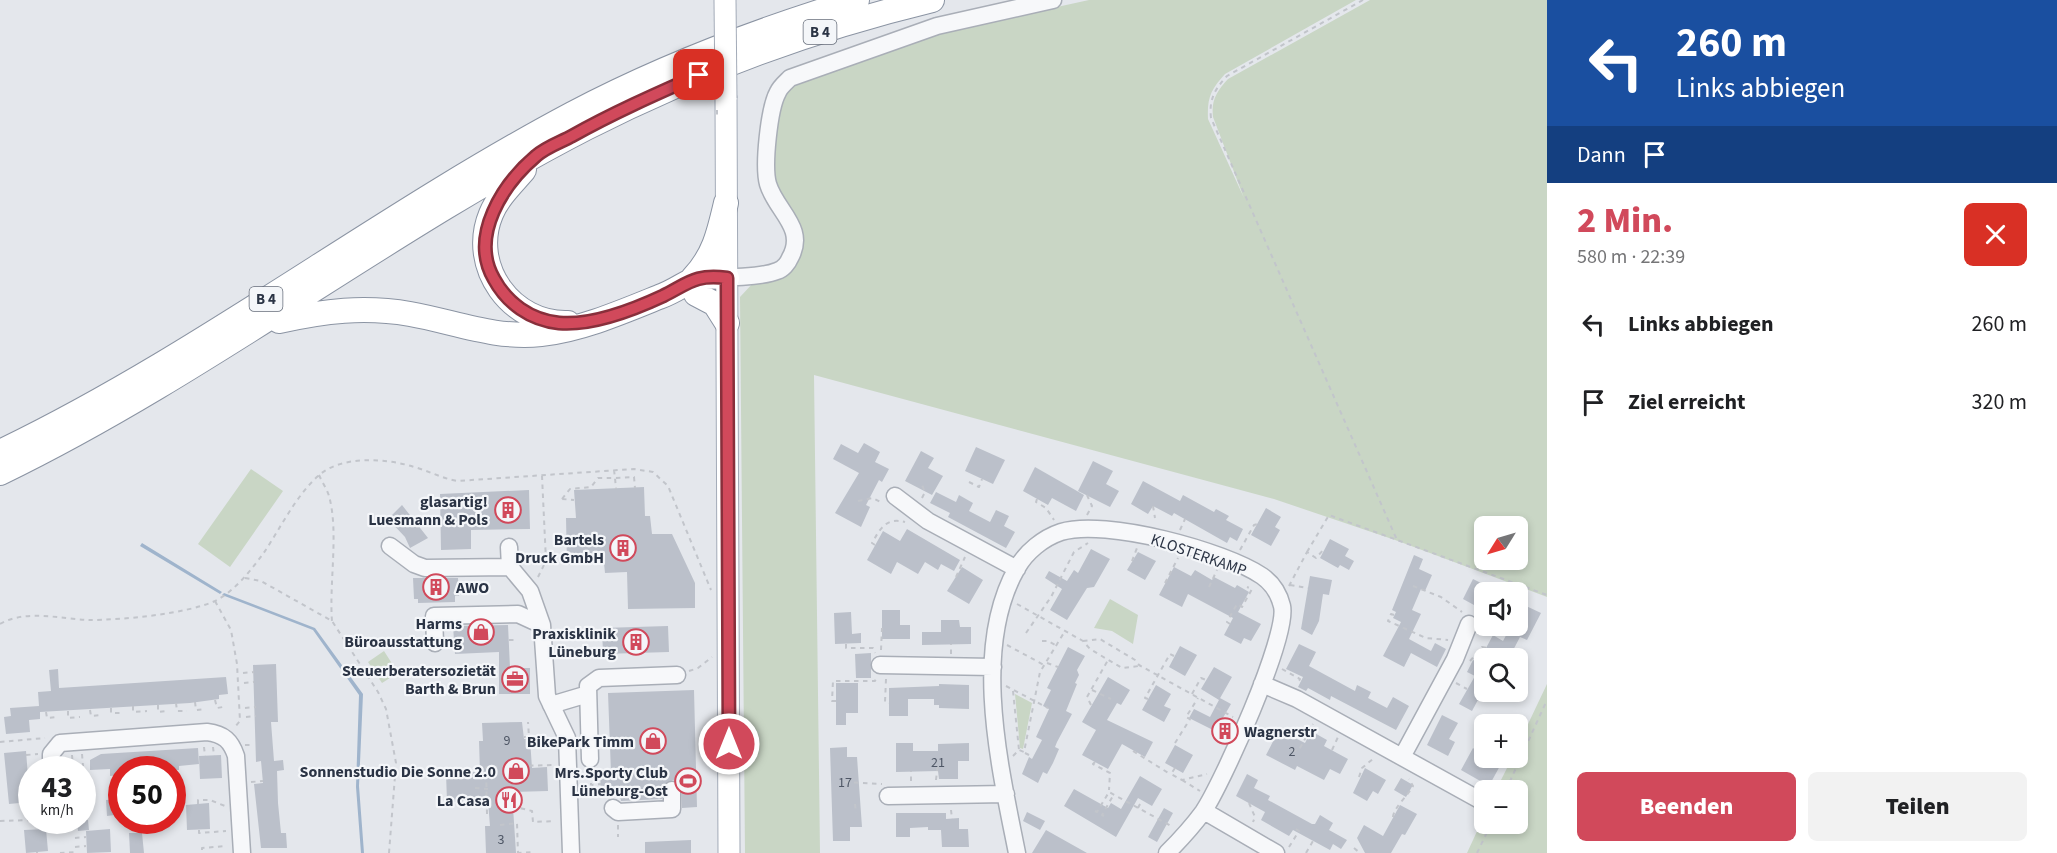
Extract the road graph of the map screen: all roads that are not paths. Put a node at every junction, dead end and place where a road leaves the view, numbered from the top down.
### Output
1 (725, 0) edge
2 (857, 0) edge
3 (932, 0) edge
4 (1053, 0) edge
5 (537, 155) junction
6 (726, 203) junction
7 (727, 280) junction
8 (694, 286) junction
9 (588, 322) junction
10 (727, 323) junction
11 (262, 325) junction
12 (0, 452) edge
13 (0, 474) edge
14 (895, 496) road end
15 (390, 546) dead end
16 (509, 547) dead end
17 (510, 567) junction
18 (1017, 568) junction
19 (1467, 619) road end
20 (542, 625) junction
21 (435, 643) dead end
22 (882, 665) road end
23 (993, 675) junction
24 (668, 681) road end
25 (1262, 684) junction
26 (588, 694) junction
27 (551, 705) junction
28 (51, 756) edge
29 (1402, 757) junction
30 (590, 759) dead end
31 (672, 790) dead end
32 (1006, 794) junction
33 (888, 796) road end
34 (1474, 796) edge
35 (1208, 804) junction
36 (613, 808) dead end
37 (241, 843) edge
38 (571, 853) edge
39 (729, 853) edge
40 (1017, 853) edge
41 (1167, 853) edge
42 (1276, 853) edge

1 - 6 main road, bridge
2 - 12 highway, B 4
3 - 5 highway, B 4
4 - 7 street
5 - 9 highway
5 - 11 highway, B 4
6 - 7 main road
6 - 8 highway
7 - 8 highway
7 - 10 main road
8 - 9 highway
8 - 10 highway
9 - 11 highway
10 - 39 main road
11 - 13 highway, B 4
14 - 18 street
15 - 17 street
16 - 17 street
17 - 20 street
18 - 23 street, KLOSTERKAMP
18 - 25 street, KLOSTERKAMP
19 - 29 street
20 - 21 street
20 - 27 street
22 - 23 street
23 - 32 street, KLOSTERKAMP
24 - 26 street
25 - 29 street
25 - 35 street
26 - 27 street
26 - 30 street
27 - 38 street
28 - 37 street
29 - 34 street
31 - 36 street
32 - 33 street
32 - 40 street, KLOSTERKAMP
35 - 41 street
35 - 42 street

